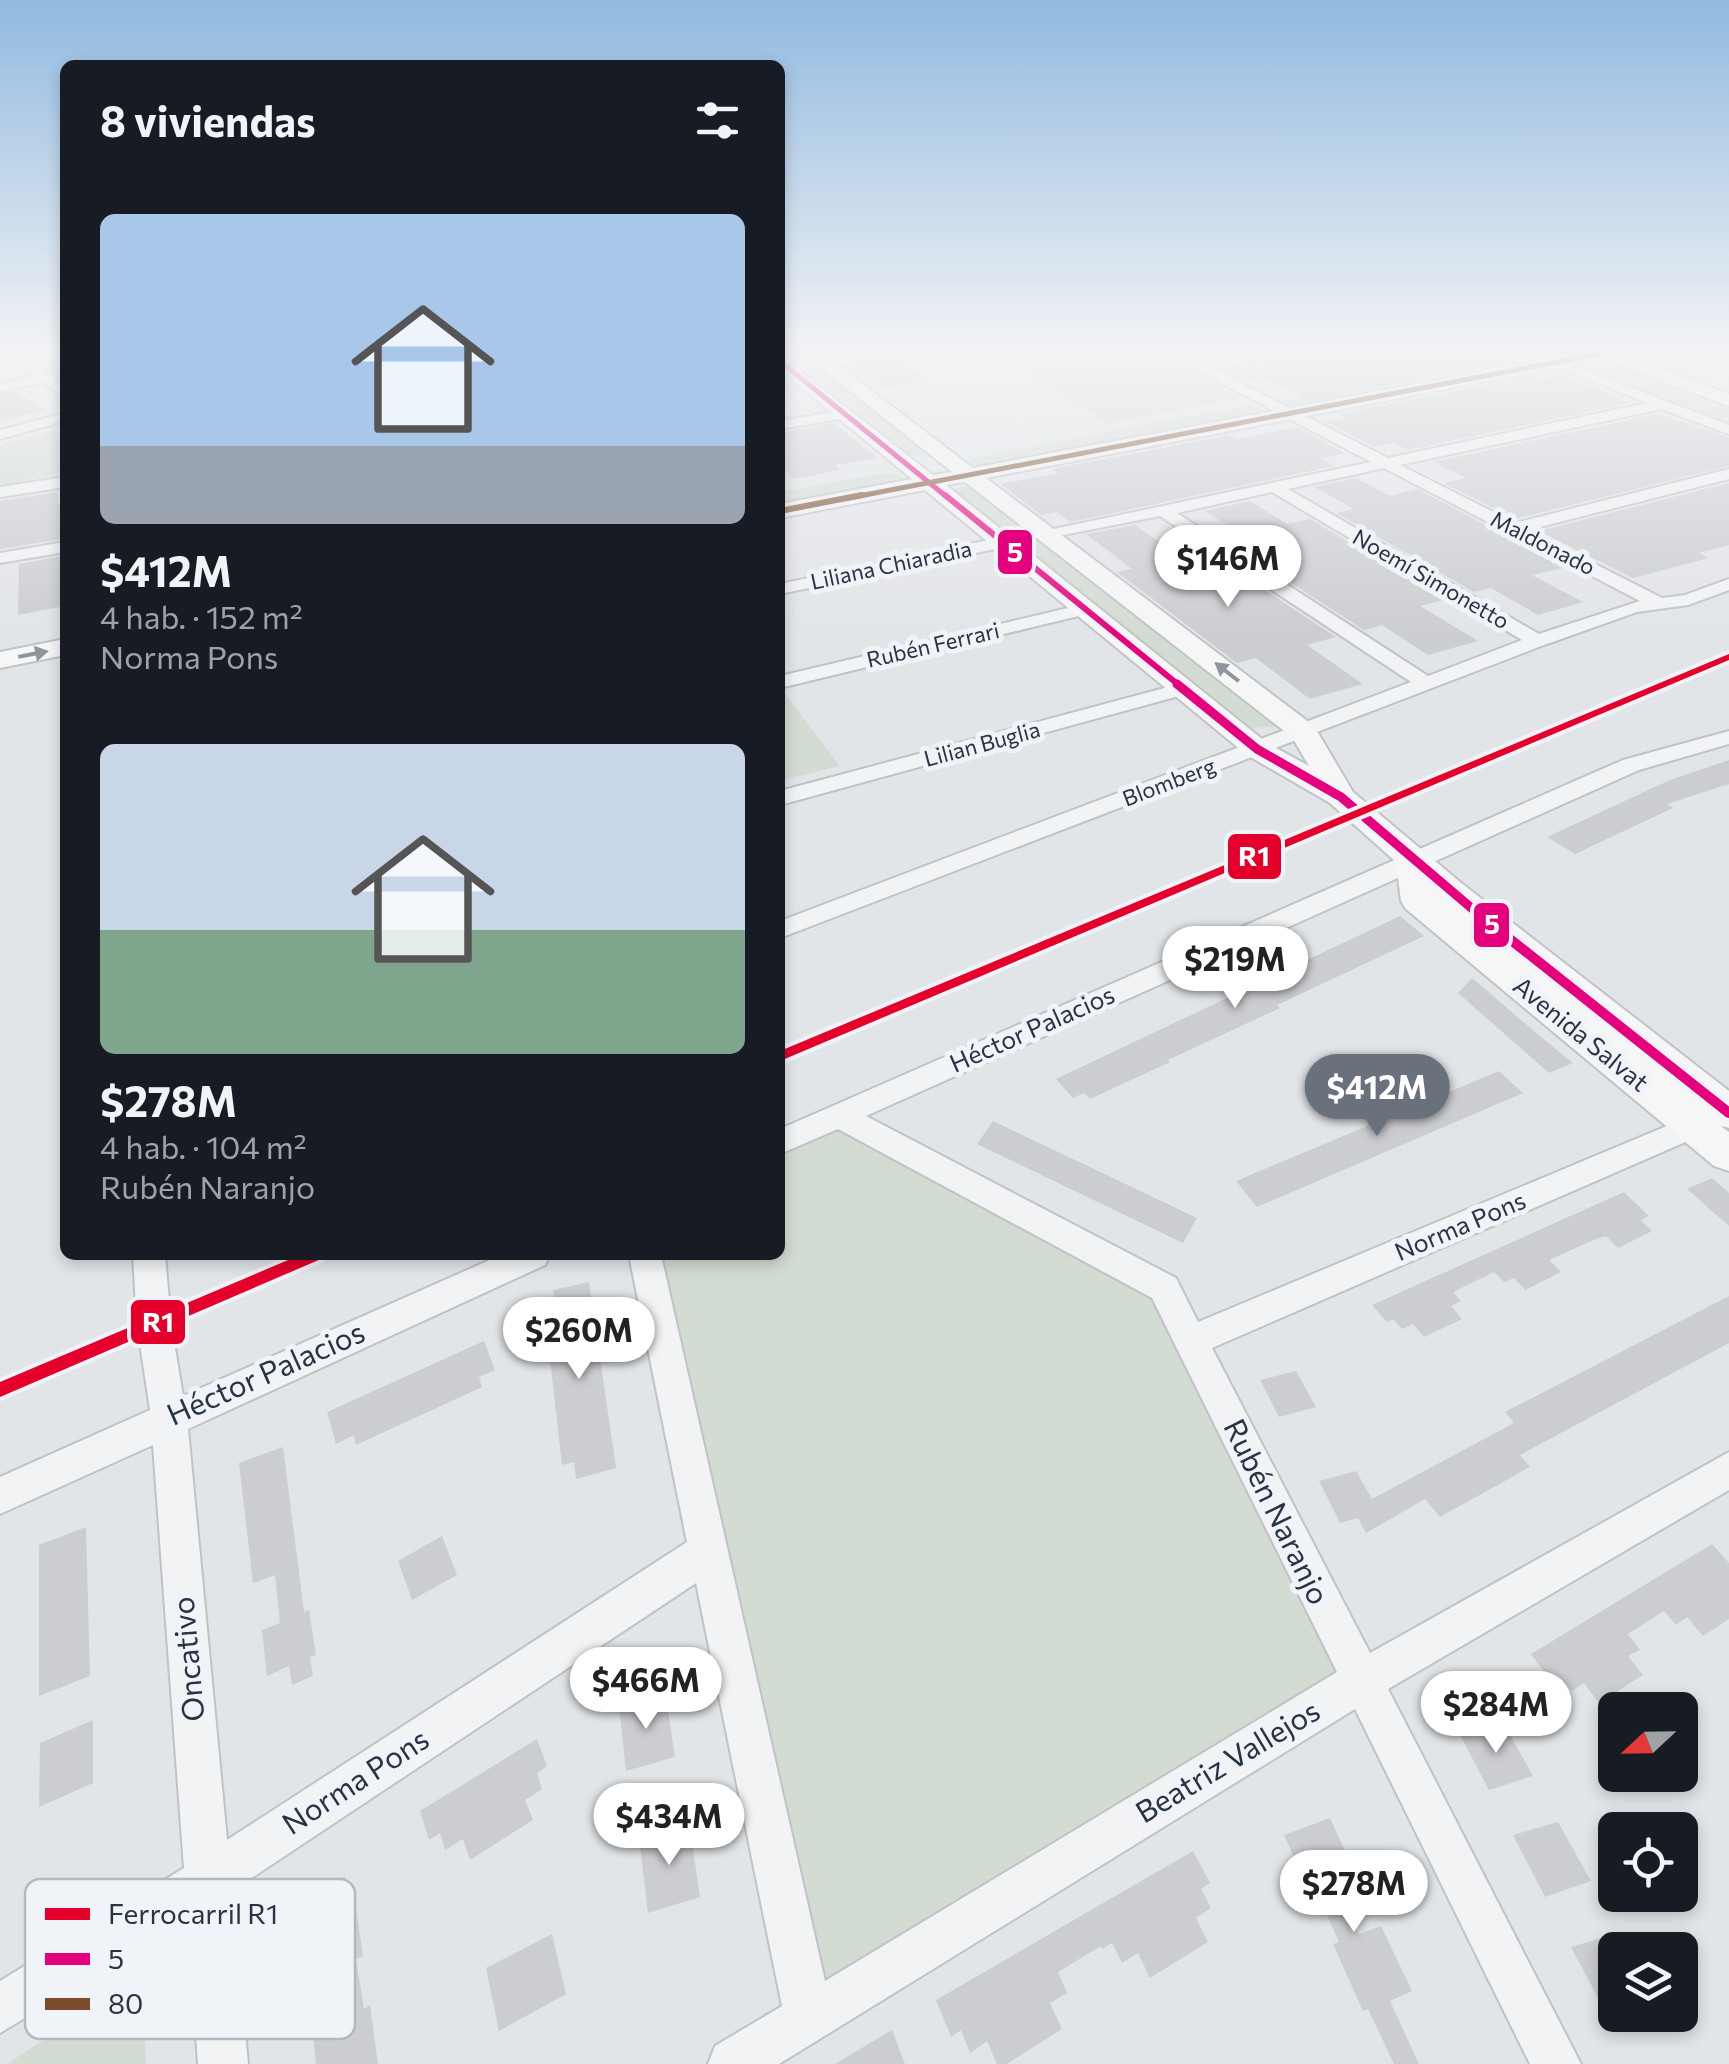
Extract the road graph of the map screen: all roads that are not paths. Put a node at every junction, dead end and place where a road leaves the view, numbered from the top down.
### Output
1 (881, 443) edge
2 (929, 443) edge
3 (1027, 443) edge
4 (1131, 443) edge
5 (1343, 443) edge
6 (1485, 443) edge
7 (948, 458) junction
8 (1386, 465) junction
9 (919, 474) junction
10 (969, 474) junction
11 (1729, 474) edge
12 (60, 483) edge
13 (1274, 487) junction
14 (785, 489) edge
15 (0, 492) edge
16 (785, 510) edge
17 (1163, 511) junction
18 (1515, 528) junction
19 (1048, 536) junction
20 (1003, 542) junction
21 (60, 547) edge
22 (0, 558) edge
23 (1729, 584) edge
24 (785, 588) edge
25 (1660, 604) junction
26 (1085, 609) junction
27 (60, 624) edge
28 (0, 635) edge
29 (1537, 641) junction
30 (60, 649) edge
31 (0, 660) edge
32 (785, 681) edge
33 (1424, 682) junction
34 (1183, 689) junction
35 (1304, 732) junction
36 (1729, 737) edge
37 (1257, 749) junction
38 (785, 797) edge
39 (1341, 797) junction
40 (1412, 860) junction
41 (785, 928) edge
42 (838, 1115) junction
43 (1720, 1116) edge
44 (785, 1140) edge
45 (1729, 1155) edge
46 (149, 1260) edge
47 (523, 1260) edge
48 (646, 1260) edge
49 (1191, 1341) junction
50 (168, 1417) junction
51 (1729, 1470) edge
52 (0, 1496) edge
53 (709, 1550) junction
54 (1360, 1682) junction
55 (208, 1879) edge
56 (210, 1879) edge
57 (25, 1993) edge
58 (0, 2009) edge
59 (808, 2015) junction
60 (221, 2039) edge
61 (223, 2064) edge
62 (733, 2064) edge
63 (1556, 2064) edge

1 - 9 street
2 - 7 street
3 - 7 street
4 - 10 street
5 - 8 street, Maldonado
6 - 8 street
7 - 9 street
7 - 10 street
8 - 13 street
8 - 18 street, Maldonado
9 - 10 street
9 - 14 street
9 - 16 street
9 - 20 street
10 - 19 street
11 - 18 street
12 - 15 street
13 - 17 street
13 - 29 street, Noemí Simonetto
17 - 19 street
17 - 33 street
18 - 25 street, Maldonado
35 -> 19 street
20 - 24 street, Liliana Chiaradia
20 - 26 street
21 - 22 street
23 - 25 street, Blomberg
25 - 29 street, Blomberg
26 - 32 street, Rubén Ferrari
26 - 34 street
27 - 28 street
29 - 33 street, Blomberg
31 -> 30 street
33 - 35 street, Blomberg
34 - 37 street
34 - 38 street, Lilian Buglia
35 - 37 street, Blomberg
35 - 39 street
36 - 40 street, Héctor Palacios
37 - 39 street
37 - 41 street, Blomberg
39 - 40 street
40 - 42 street, Héctor Palacios
40 - 43 street, Avenida Salvat
42 - 44 street, Héctor Palacios
42 - 49 street, Rubén Naranjo
43 - 45 street, Avenida Salvat
43 - 49 street, Norma Pons
46 - 50 street, Oncativo
47 - 50 street, Héctor Palacios
48 - 53 street
49 - 54 street, Rubén Naranjo
50 - 52 street, Héctor Palacios
50 - 55 street, Oncativo
51 - 54 street, Beatriz Vallejos
53 - 56 street, Norma Pons
53 - 59 street
54 - 59 street, Beatriz Vallejos
54 - 63 street, Rubén Naranjo
57 - 58 street, Norma Pons
59 - 62 street, Beatriz Vallejos
60 - 61 street, Oncativo

